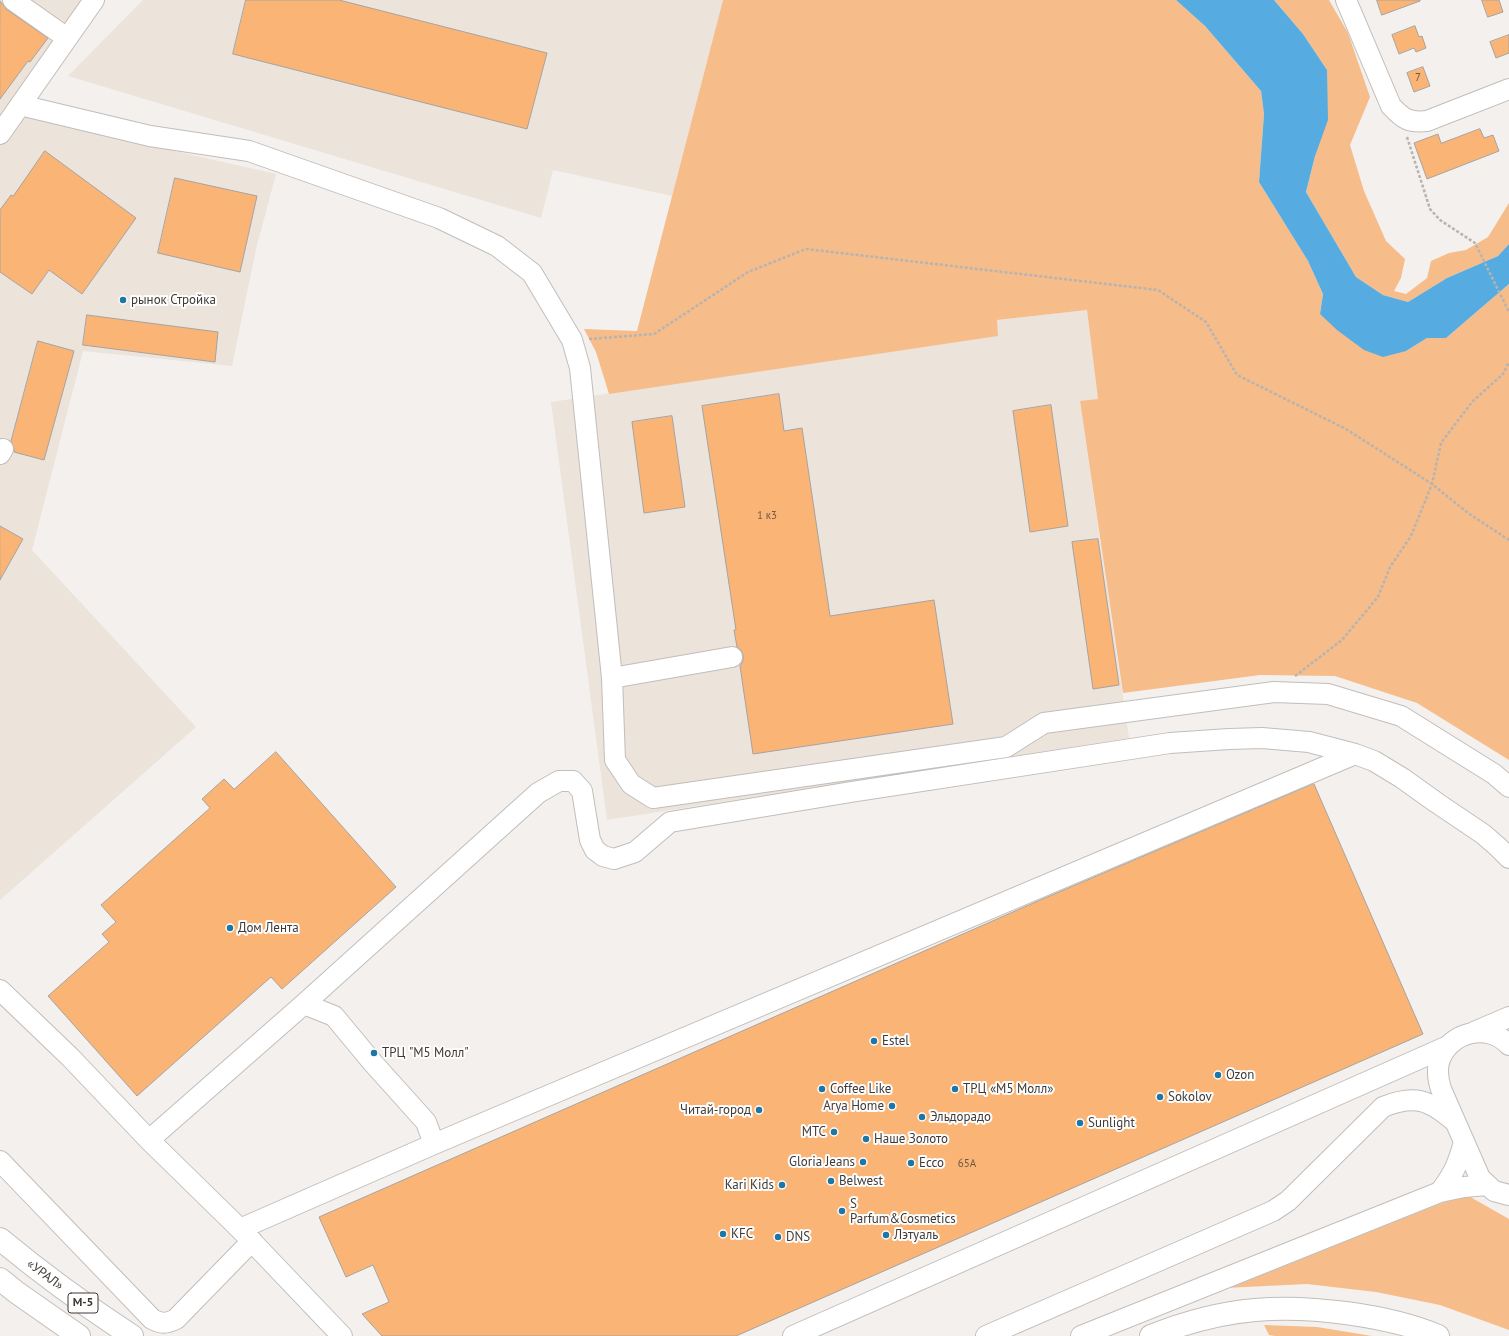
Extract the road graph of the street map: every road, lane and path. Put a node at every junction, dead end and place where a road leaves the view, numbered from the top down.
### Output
1 (13, 0) edge
2 (94, 0) edge
3 (1346, 0) edge
4 (67, 38) junction
5 (1509, 89) edge
6 (20, 105) junction
7 (1407, 120) junction
8 (0, 134) edge
9 (1509, 312) edge
10 (572, 340) junction
11 (1509, 362) edge
12 (1432, 484) junction
13 (1509, 540) edge
14 (732, 658) dead end
15 (612, 678) junction
16 (1274, 692) junction
17 (1355, 754) junction
18 (1509, 787) edge
19 (1509, 858) edge
20 (0, 990) edge
21 (304, 1004) junction
22 (1509, 1017) edge
23 (1472, 1032) junction
24 (1509, 1044) edge
25 (1448, 1046) junction
26 (1455, 1122) junction
27 (149, 1140) junction
28 (1464, 1142) junction
29 (434, 1144) junction
30 (0, 1161) edge
31 (1440, 1192) junction
32 (1502, 1194) edge
33 (246, 1235) junction
34 (0, 1239) edge
35 (8, 1286) edge
36 (80, 1336) edge
37 (132, 1336) edge
38 (342, 1336) edge
39 (793, 1336) edge
40 (986, 1336) edge
41 (1081, 1336) edge
42 (1151, 1336) edge
43 (1438, 1336) edge

1 - 4 street
2 - 4 street
3 - 7 street
4 - 6 street
5 - 7 street
6 - 8 street
6 - 10 street
7 - 9 path
10 - 12 path
10 - 15 street
11 - 12 path
12 - 13 path
12 - 16 path
14 - 15 street
15 - 16 street
16 - 18 street
17 - 19 street
17 - 21 street
17 - 29 street
20 - 27 street
21 - 27 street
21 - 29 street
22 - 23 street
23 - 24 street
23 - 25 street
25 - 26 street
25 - 39 street
26 - 28 street
26 - 40 street
27 - 33 street
28 - 31 street
28 - 32 street
29 - 33 street
30 - 33 street
31 - 32 street
31 - 41 street
33 - 38 street
34 - 37 main road, «УРАЛ» / М-5
35 - 36 main road, М-5
42 - 43 main road

